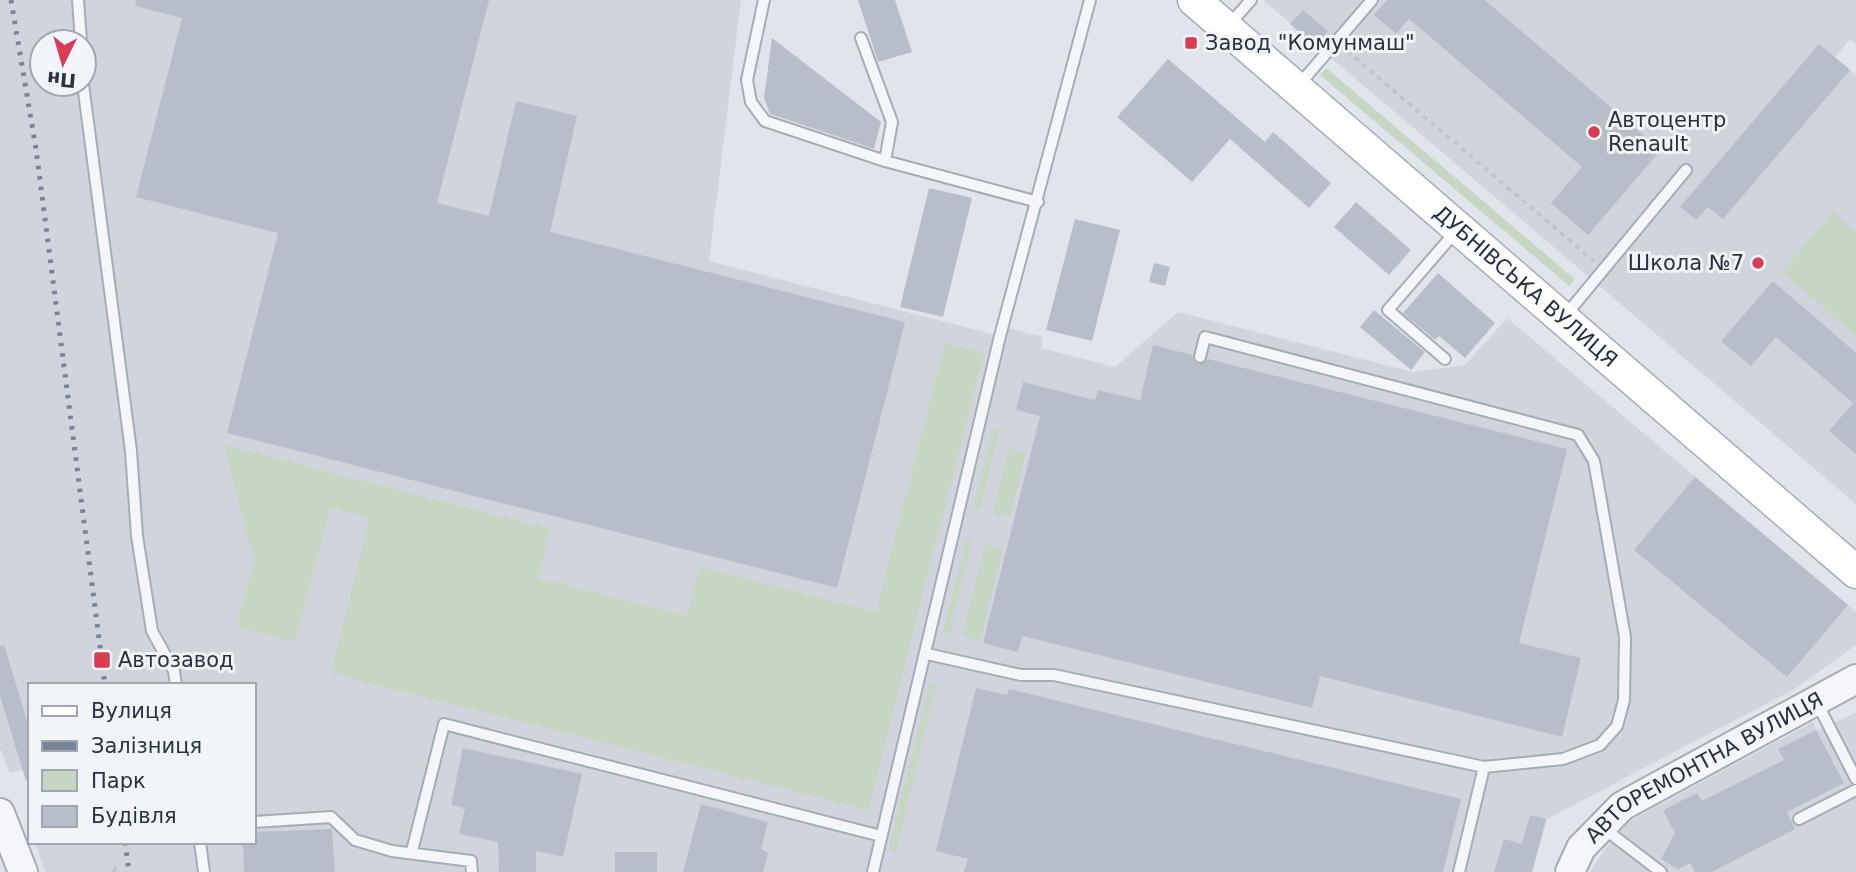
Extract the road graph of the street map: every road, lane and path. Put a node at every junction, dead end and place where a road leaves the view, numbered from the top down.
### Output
1 (78, 0) edge
2 (764, 0) edge
3 (1090, 0) edge
4 (1194, 0) edge
5 (1251, 0) edge
6 (1371, 0) edge
7 (79, 28) edge
8 (1227, 28) junction
9 (861, 38) dead end
10 (1336, 42) junction
11 (1296, 88) junction
12 (85, 98) edge
13 (885, 161) junction
14 (1686, 170) dead end
15 (1038, 202) junction
16 (1458, 228) junction
17 (1604, 269) junction
18 (1563, 318) junction
19 (1200, 357) dead end
20 (1445, 359) dead end
21 (1856, 572) edge
22 (927, 654) junction
23 (1856, 679) edge
24 (176, 683) edge
25 (1816, 701) junction
26 (1484, 767) junction
27 (1856, 779) edge
28 (1856, 790) edge
29 (0, 813) edge
30 (1799, 819) dead end
31 (256, 822) edge
32 (1600, 825) junction
33 (881, 836) junction
34 (200, 844) edge
35 (412, 851) junction
36 (116, 866) dead end
37 (23, 872) edge
38 (114, 872) edge
39 (204, 872) edge
40 (471, 872) edge
41 (873, 872) edge
42 (1459, 872) edge
43 (1570, 872) edge
44 (1661, 872) edge

1 - 7 lane
2 - 13 lane
3 - 15 lane
4 - 8 main road, ДУБНІВСЬКА ВУЛИЦЯ
5 - 8 lane
6 - 10 lane
8 - 11 main road, ДУБНІВСЬКА ВУЛИЦЯ
9 - 13 lane
10 - 11 lane
10 - 17 path
11 - 16 main road, ДУБНІВСЬКА ВУЛИЦЯ
12 - 24 lane
13 - 15 lane
14 - 17 lane
15 - 22 lane
16 - 18 main road, ДУБНІВСЬКА ВУЛИЦЯ
16 - 20 lane
17 - 18 lane
18 - 21 main road, ДУБНІВСЬКА ВУЛИЦЯ
19 - 26 lane
22 - 26 lane
22 - 33 lane
23 - 25 street, АВТОРЕМОНТНА ВУЛИЦЯ
25 - 27 lane
25 - 32 street, АВТОРЕМОНТНА ВУЛИЦЯ
26 - 42 lane
28 - 30 lane
29 - 37 street
31 - 35 lane
32 - 43 street, АВТОРЕМОНТНА ВУЛИЦЯ
32 - 44 lane
33 - 35 lane
33 - 41 lane
34 - 39 lane
35 - 40 lane
36 - 38 path

